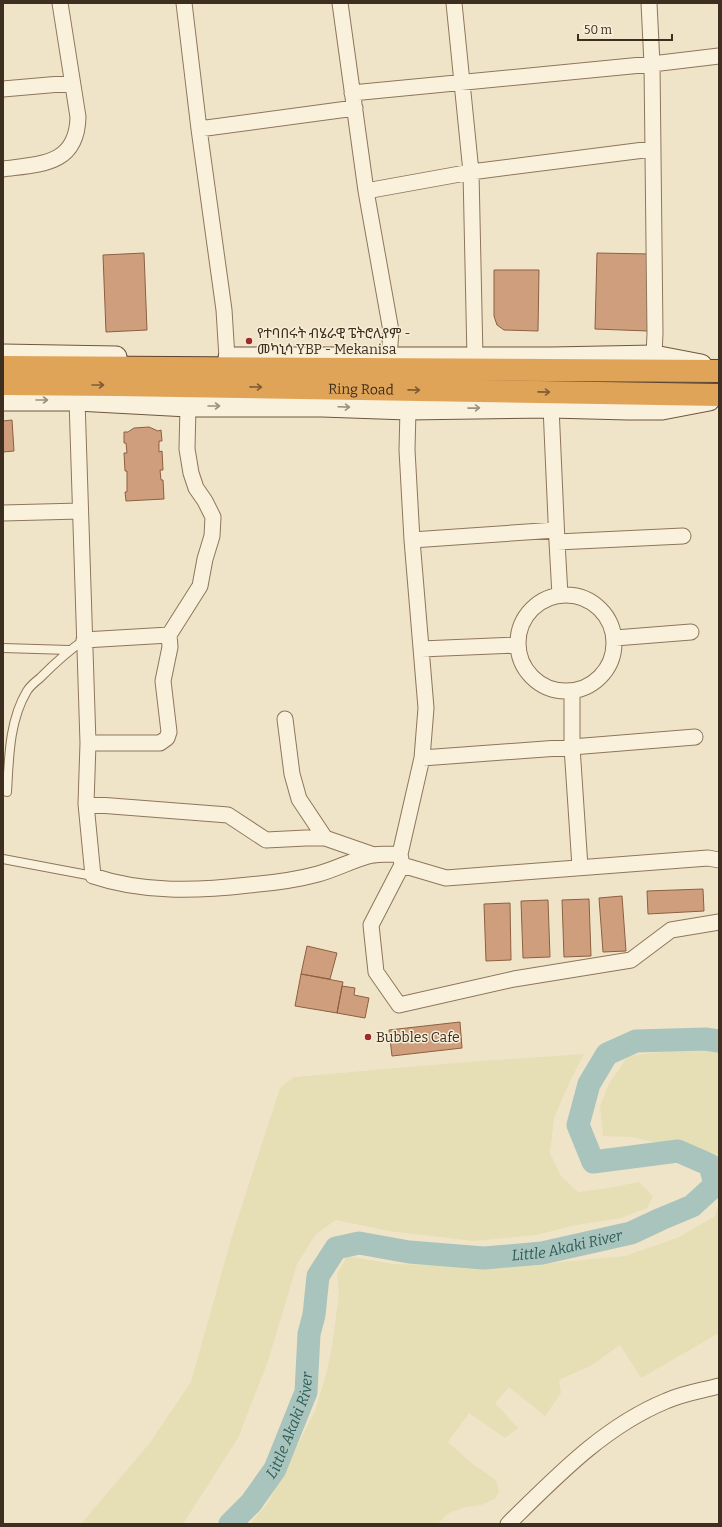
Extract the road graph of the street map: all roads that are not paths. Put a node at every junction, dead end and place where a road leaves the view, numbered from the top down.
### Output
1 (60, 3) edge
2 (184, 3) edge
3 (340, 3) edge
4 (454, 3) edge
5 (649, 3) edge
6 (719, 56) edge
7 (652, 64) junction
8 (462, 83) junction
9 (72, 84) junction
10 (3, 89) edge
11 (353, 101) junction
12 (199, 129) junction
13 (652, 149) junction
14 (3, 169) edge
15 (471, 172) junction
16 (366, 191) junction
17 (3, 355) edge
18 (654, 356) junction
19 (389, 357) junction
20 (227, 358) junction
21 (475, 358) junction
22 (3, 367) edge
23 (719, 370) edge
24 (3, 384) edge
25 (719, 395) edge
26 (719, 398) edge
27 (3, 400) edge
28 (77, 400) junction
29 (188, 406) junction
30 (551, 407) junction
31 (408, 409) junction
32 (80, 511) junction
33 (3, 513) edge
34 (556, 536) junction
35 (683, 536) dead end
36 (412, 540) junction
37 (560, 594) junction
38 (691, 632) dead end
39 (169, 635) junction
40 (615, 638) junction
41 (84, 640) junction
42 (518, 645) junction
43 (3, 648) edge
44 (421, 649) junction
45 (70, 650) junction
46 (572, 692) junction
47 (285, 719) dead end
48 (695, 737) dead end
49 (88, 743) junction
50 (572, 748) junction
51 (422, 758) junction
52 (6, 792) dead end
53 (86, 804) junction
54 (325, 838) junction
55 (374, 855) junction
56 (3, 859) edge
57 (401, 859) junction
58 (719, 860) edge
59 (580, 868) junction
60 (93, 876) junction
61 (719, 922) edge
62 (718, 1389) edge
63 (508, 1524) edge

1 - 9 street
2 - 12 street
3 - 11 street
4 - 8 street
5 - 7 street
6 - 7 street
7 - 8 street
7 - 13 street
8 - 11 street
8 - 15 street
9 - 10 street
9 - 14 street
11 - 12 street
11 - 16 street
12 - 20 street
13 - 15 street
13 - 18 street
15 - 16 street
15 - 21 street
16 - 19 street
17 - 20 street
18 - 21 street
18 - 23 street
19 - 20 street
19 - 21 street
22 - 23 highway, Ring Road
24 -> 25 highway, Ring Road
26 - 30 street
27 -> 28 street
28 - 29 street
28 - 32 street
29 -> 31 street
29 - 39 street
31 -> 30 street
30 - 34 street
31 - 36 street
32 - 33 street
32 - 41 street
34 - 35 street
34 - 36 street
34 - 37 street
36 - 44 street
37 - 40 street
37 - 42 street
38 - 40 street
39 - 41 street
39 - 49 street
40 - 46 street
41 - 45 lane
41 - 49 street
42 - 44 street
42 - 46 street
43 - 45 lane
44 - 51 street
45 - 52 lane
46 - 50 street
47 - 54 street
48 - 50 street
49 - 53 street
50 - 51 street
50 - 59 street
51 - 57 street
53 - 54 street
53 - 60 street
54 - 55 street
55 - 57 street
55 - 60 street
56 - 60 lane
57 - 59 street
57 - 61 street
58 - 59 street
62 - 63 street

